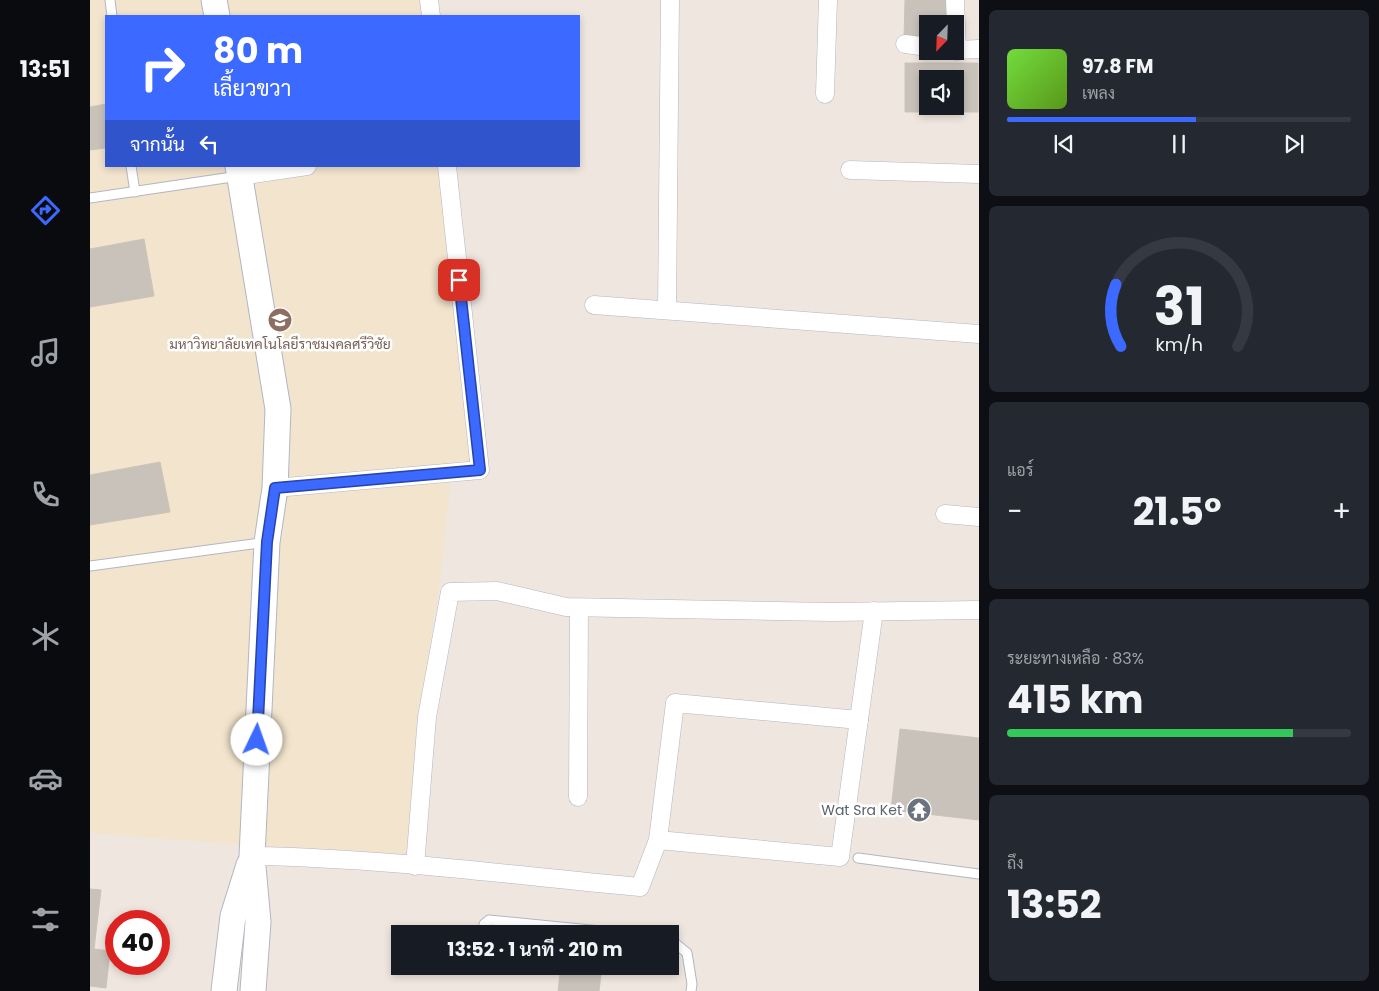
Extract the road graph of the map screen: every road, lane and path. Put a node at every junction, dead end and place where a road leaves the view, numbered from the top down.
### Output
1 (110, 0) edge
2 (214, 0) edge
3 (429, 0) edge
4 (670, 0) edge
5 (828, 0) edge
6 (955, 0) edge
7 (112, 15) edge
8 (217, 15) edge
9 (430, 15) edge
10 (955, 15) edge
11 (905, 44) dead end
12 (919, 46) edge
13 (979, 49) edge
14 (964, 50) edge
15 (825, 94) dead end
16 (132, 167) edge
17 (294, 167) edge
18 (447, 167) edge
19 (850, 170) dead end
20 (239, 171) edge
21 (979, 174) edge
22 (135, 192) junction
23 (90, 198) edge
24 (594, 305) dead end
25 (667, 309) junction
26 (979, 334) edge
27 (275, 488) junction
28 (945, 514) dead end
29 (979, 516) edge
30 (267, 542) junction
31 (90, 566) edge
32 (579, 608) junction
33 (874, 610) junction
34 (979, 610) edge
35 (859, 720) junction
36 (578, 797) dead end
37 (658, 840) junction
38 (252, 856) junction
39 (858, 858) dead end
40 (415, 866) junction
41 (979, 874) edge
42 (484, 925) edge
43 (540, 925) edge
44 (679, 946) edge
45 (224, 991) edge
46 (253, 991) edge
47 (691, 991) edge

1 - 7 lane
2 - 8 street
3 - 9 street
4 - 25 street
5 - 15 street
6 - 10 street
11 - 12 street
13 - 14 street
16 - 22 lane
17 - 20 street
18 - 27 street
19 - 21 street
20 - 22 lane
20 - 27 street
22 - 23 lane
24 - 25 street
25 - 26 street
27 - 30 street
28 - 29 street
30 - 31 lane
30 - 38 street
32 - 33 street
32 - 36 street
32 - 40 street
33 - 34 street
33 - 35 street
35 - 37 street
35 - 37 street
37 - 40 street
38 - 40 street
38 - 45 street
38 - 46 street
39 - 41 lane
42 - 43 lane
44 - 47 lane

